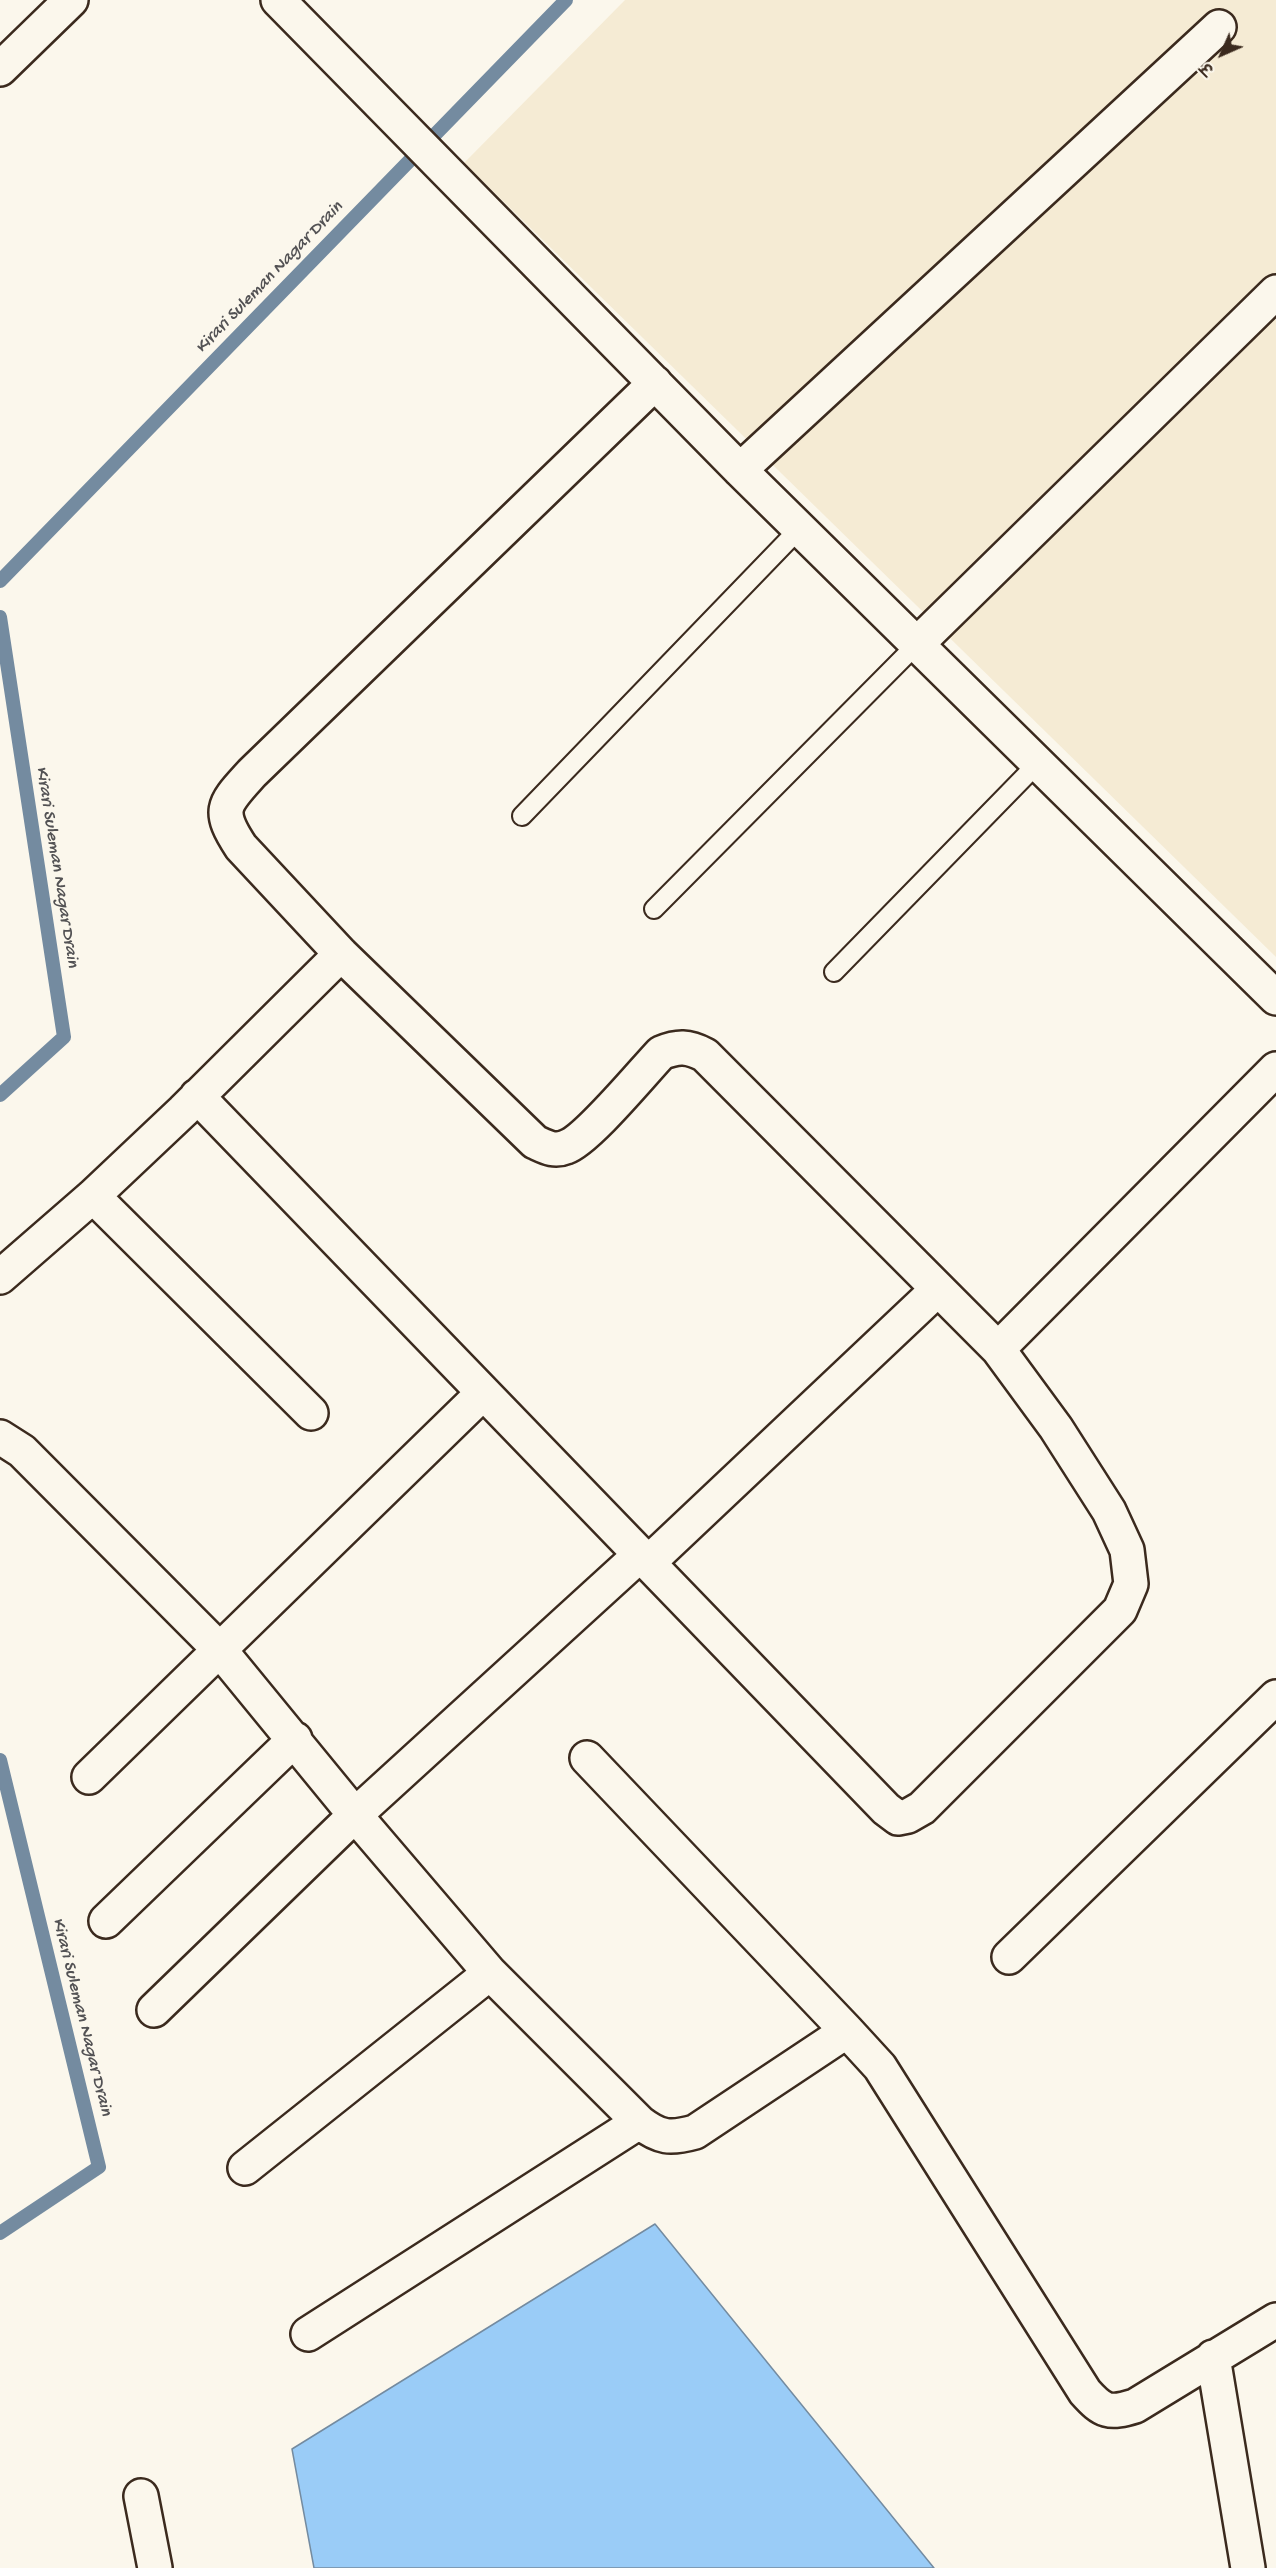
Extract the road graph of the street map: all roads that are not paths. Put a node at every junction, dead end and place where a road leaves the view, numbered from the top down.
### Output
1 (70, 0) edge
2 (278, 0) edge
3 (1219, 27) dead end
4 (0, 69) edge
5 (1276, 292) edge
6 (655, 382) junction
7 (740, 470) junction
8 (799, 529) junction
9 (916, 645) junction
10 (1037, 764) junction
11 (522, 816) dead end
12 (654, 909) dead end
13 (341, 954) junction
14 (834, 972) dead end
15 (1276, 998) edge
16 (1276, 1069) edge
17 (197, 1096) junction
18 (93, 1196) junction
19 (0, 1277) edge
20 (938, 1288) junction
21 (998, 1349) junction
22 (483, 1393) junction
23 (311, 1413) dead end
24 (0, 1437) edge
25 (645, 1558) junction
26 (219, 1649) junction
27 (1276, 1697) edge
28 (295, 1739) junction
29 (587, 1758) dead end
30 (88, 1778) dead end
31 (355, 1815) junction
32 (106, 1921) dead end
33 (1009, 1957) dead end
34 (490, 1973) junction
35 (154, 2010) dead end
36 (847, 2031) junction
37 (639, 2122) junction
38 (245, 2168) dead end
39 (1276, 2320) edge
40 (308, 2334) dead end
41 (1213, 2357) junction
42 (141, 2496) dead end
43 (155, 2568) edge
44 (1248, 2568) edge

1 - 4 street
2 - 6 street
3 - 7 street
5 - 9 street
6 - 7 street
6 - 13 street
7 - 8 street
8 - 9 street
8 - 11 lane
9 - 10 street
9 - 12 lane
10 - 14 lane
10 - 15 street
13 - 17 street
13 - 20 street
16 - 21 street
17 - 18 street
17 - 22 street
18 - 19 street
18 - 23 street
20 - 21 street
20 - 25 street
21 - 25 street
22 - 25 street
22 - 26 street
24 - 26 street
25 - 31 street
26 - 28 street
26 - 30 street
27 - 33 street
28 - 31 street
28 - 32 street
29 - 36 street
31 - 34 street
31 - 35 street
34 - 37 street
34 - 38 street
36 - 37 street
36 - 41 street
37 - 40 street
39 - 41 street
41 - 44 street
42 - 43 street

